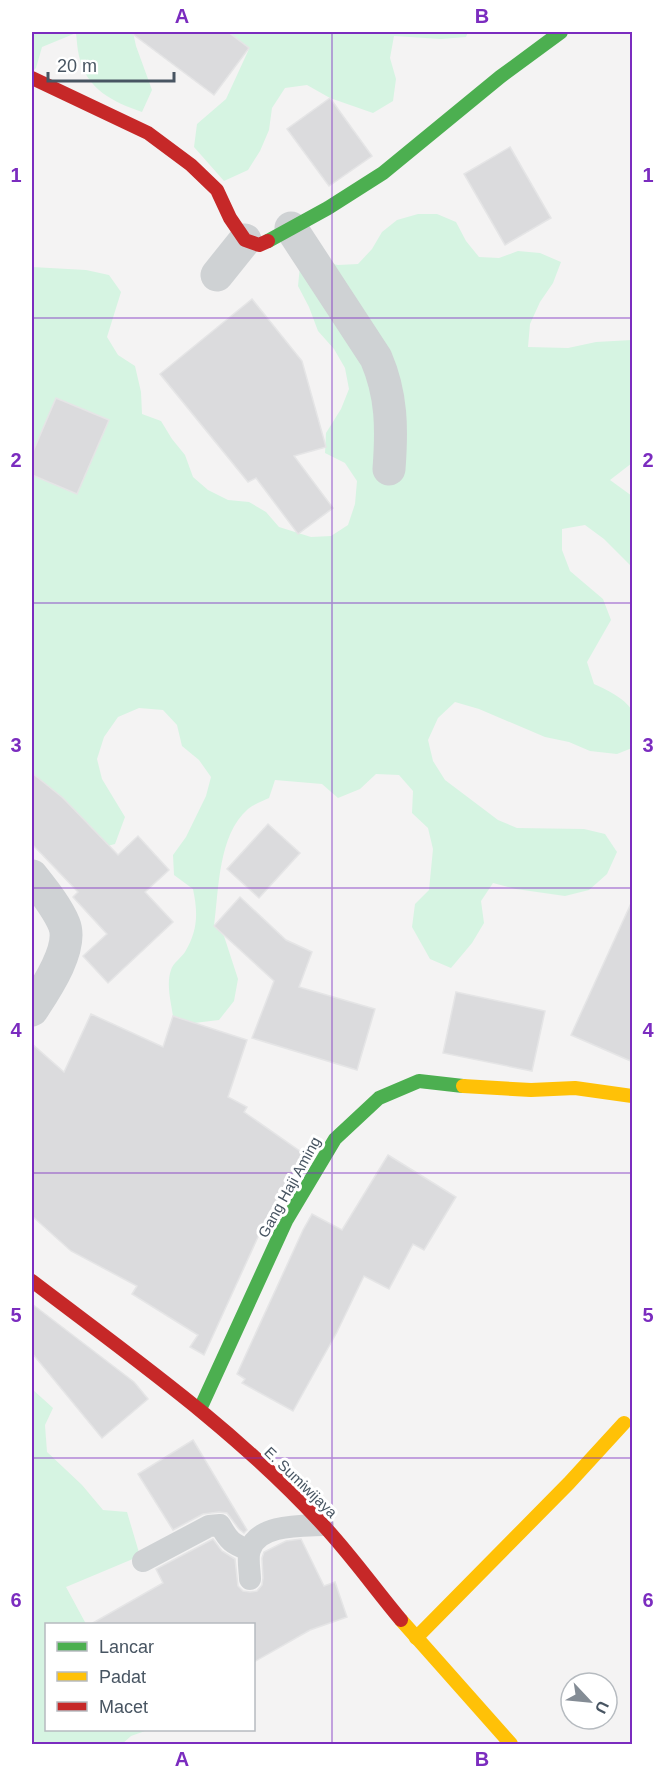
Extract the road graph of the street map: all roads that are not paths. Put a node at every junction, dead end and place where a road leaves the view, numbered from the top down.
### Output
1 (561, 32) edge
2 (32, 78) edge
3 (291, 228) junction
4 (245, 240) junction
5 (217, 275) dead end
6 (389, 469) dead end
7 (32, 876) edge
8 (32, 1010) edge
9 (633, 1096) edge
10 (32, 1281) edge
11 (200, 1409) junction
12 (624, 1423) dead end
13 (323, 1525) junction
14 (249, 1550) junction
15 (143, 1561) dead end
16 (250, 1579) dead end
17 (417, 1638) junction
18 (511, 1744) edge

1 - 3 street
2 - 4 street
3 - 4 street
3 - 6 street
4 - 5 street
7 - 8 street
9 - 11 street, Gang Haji Aming
10 - 11 street, E. Sumiwijaya
11 - 13 street, E. Sumiwijaya
12 - 17 street
13 - 14 lane
13 - 17 street, E. Sumiwijaya
14 - 15 lane
14 - 16 lane
17 - 18 street, E. Sumiwijaya

